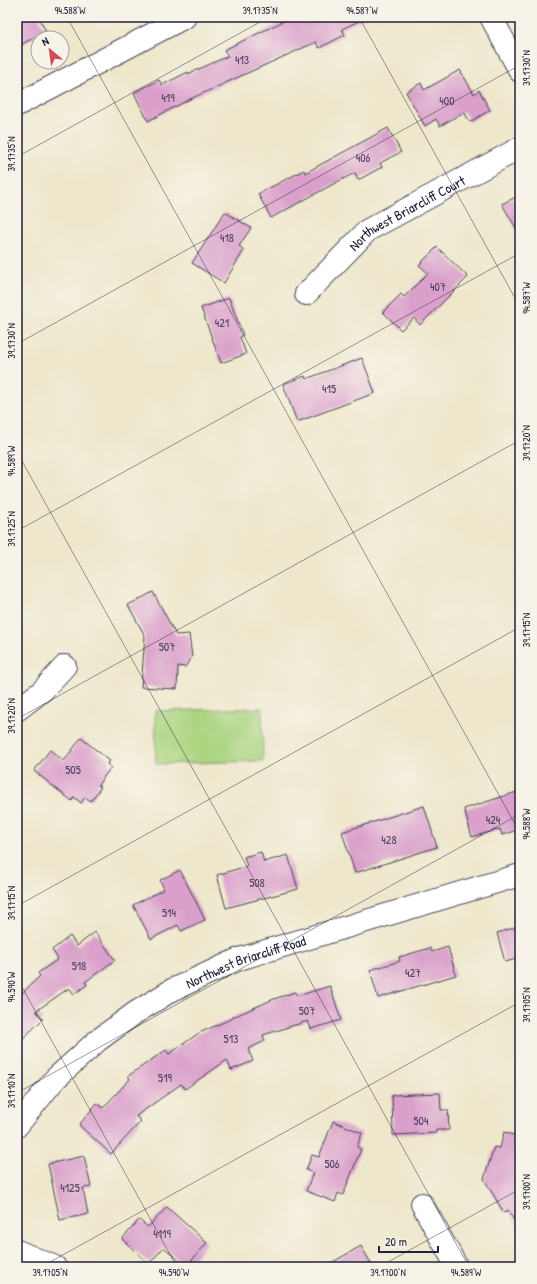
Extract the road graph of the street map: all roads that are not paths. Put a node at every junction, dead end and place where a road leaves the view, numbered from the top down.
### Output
1 (186, 17) edge
2 (491, 17) edge
3 (520, 71) edge
4 (17, 105) edge
5 (520, 148) edge
6 (306, 294) dead end
7 (65, 666) dead end
8 (17, 710) edge
9 (520, 875) edge
10 (17, 1126) edge
11 (422, 1204) dead end
12 (17, 1251) edge
13 (55, 1267) edge
14 (457, 1267) edge

1 - 4 street
2 - 3 street
5 - 6 street, Northwest Briarcliff Court
7 - 8 street
9 - 10 street, Northwest Briarcliff Road
11 - 14 street
12 - 13 street

